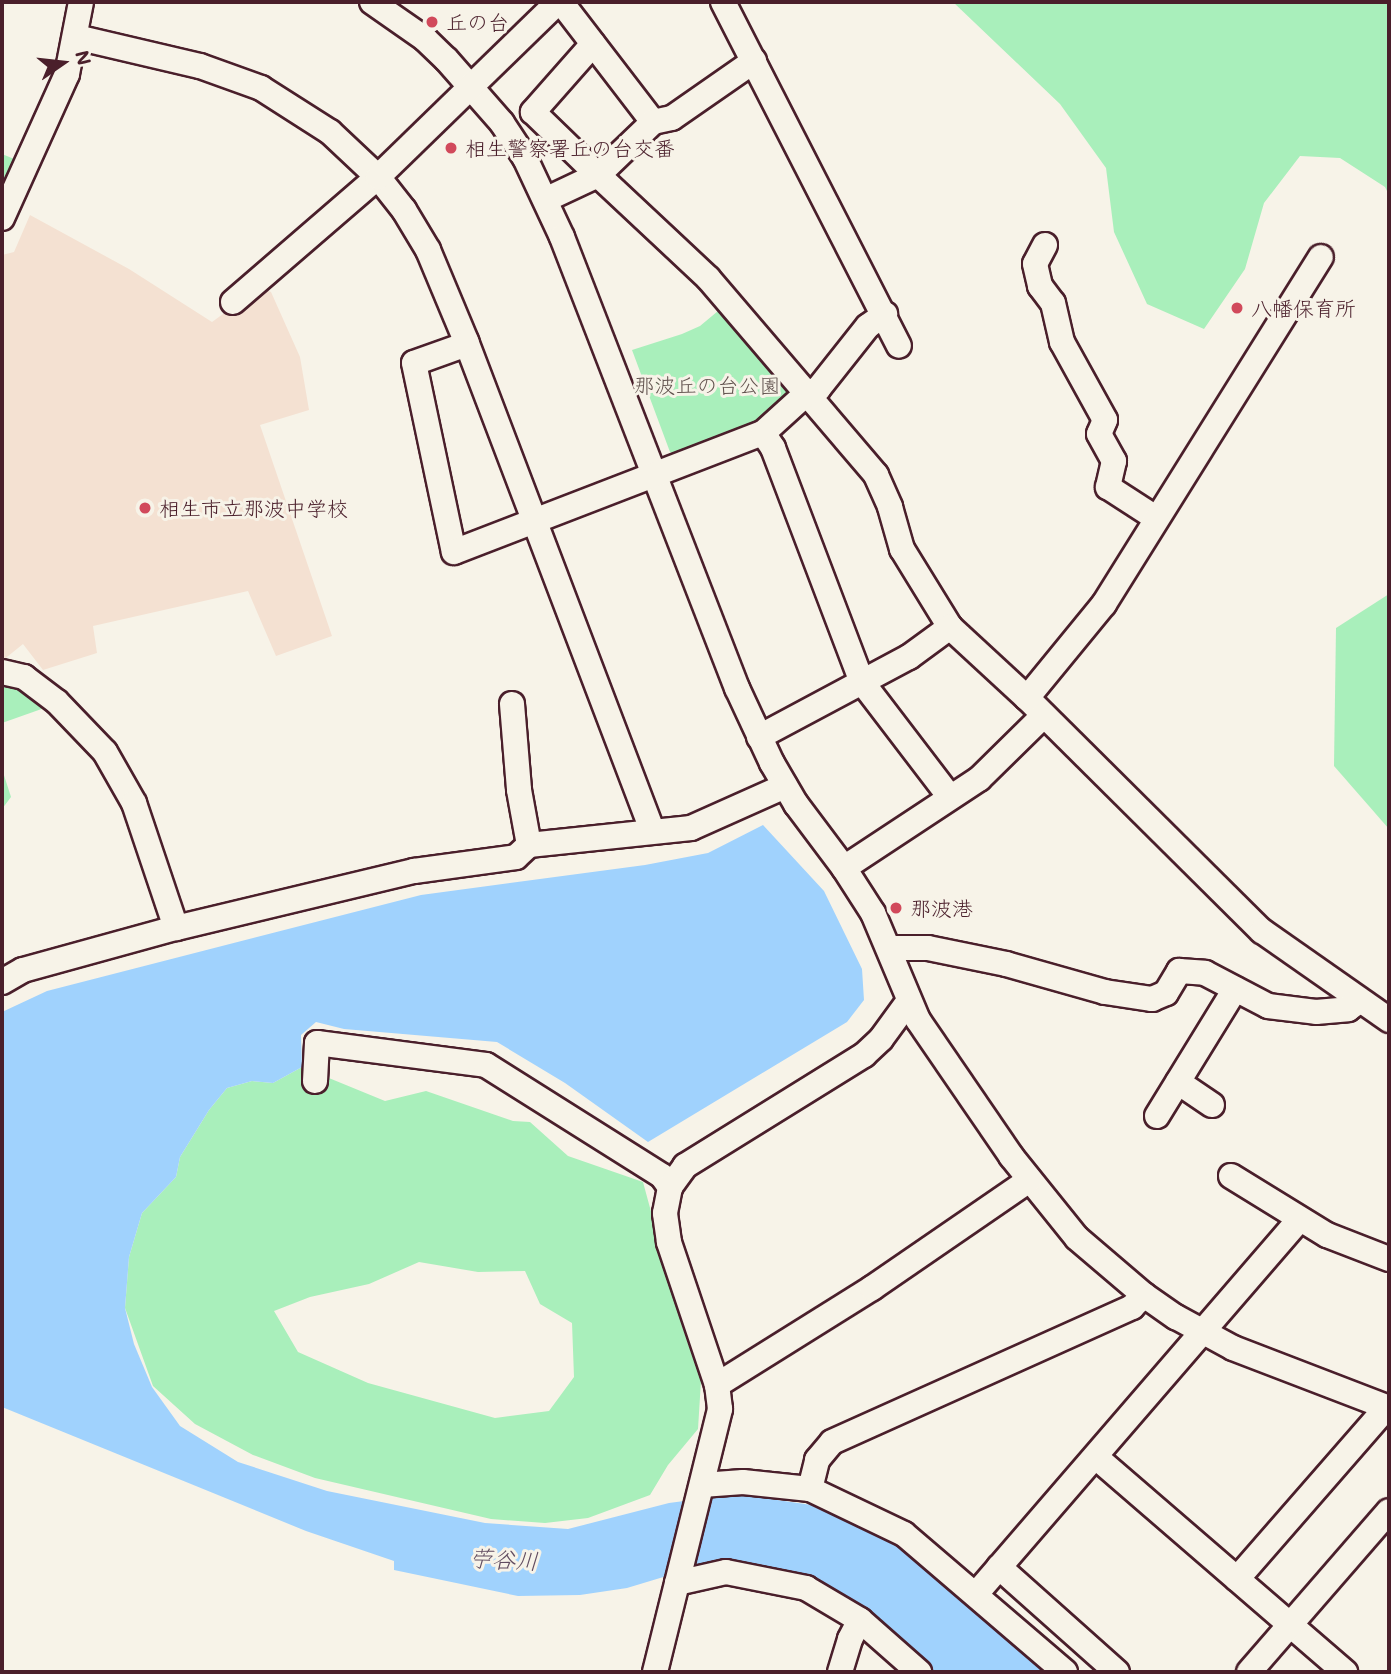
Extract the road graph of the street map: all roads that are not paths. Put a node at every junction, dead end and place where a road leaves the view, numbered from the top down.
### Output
1 (81, 2) edge
2 (372, 2) edge
3 (560, 2) edge
4 (723, 2) edge
5 (76, 37) junction
6 (593, 44) junction
7 (754, 61) junction
8 (472, 88) junction
9 (653, 122) junction
10 (598, 175) junction
11 (378, 177) junction
12 (547, 198) junction
13 (2, 218) edge
14 (1045, 246) dead end
15 (1321, 257) dead end
16 (233, 302) dead end
17 (885, 314) junction
18 (467, 344) junction
19 (899, 346) dead end
20 (807, 393) junction
21 (763, 433) junction
22 (655, 477) junction
23 (1156, 518) junction
24 (535, 523) junction
25 (950, 627) junction
26 (2, 672) edge
27 (862, 682) junction
28 (512, 704) dead end
29 (1035, 707) junction
30 (759, 737) junction
31 (785, 786) junction
32 (950, 797) junction
33 (652, 830) junction
34 (529, 845) junction
35 (844, 868) junction
36 (176, 928) junction
37 (891, 948) junction
38 (2, 982) edge
39 (1235, 989) junction
40 (1359, 1001) junction
41 (908, 1002) junction
42 (1389, 1020) edge
43 (315, 1081) dead end
44 (1178, 1082) junction
45 (1212, 1105) dead end
46 (1157, 1116) dead end
47 (1231, 1176) dead end
48 (1029, 1180) junction
49 (670, 1186) junction
50 (1300, 1220) junction
51 (1389, 1259) edge
52 (1144, 1295) junction
53 (1204, 1333) junction
54 (717, 1385) junction
55 (1388, 1407) edge
56 (1097, 1458) junction
57 (810, 1489) junction
58 (701, 1490) junction
59 (1389, 1510) edge
60 (999, 1567) junction
61 (678, 1578) junction
62 (1237, 1579) junction
63 (976, 1594) junction
64 (860, 1620) junction
65 (1290, 1624) junction
66 (655, 1672) edge
67 (840, 1672) edge
68 (919, 1672) edge
69 (1065, 1672) edge
70 (1117, 1672) edge
71 (1249, 1672) edge
72 (1345, 1672) edge

1 - 5 street
2 - 8 street
3 - 6 street
3 - 8 street
4 - 7 street
5 - 11 street
5 - 13 street
6 - 9 street
6 - 10 street
7 - 9 street
7 - 17 street
8 - 11 street
8 - 12 street
9 - 10 street
10 - 12 street
10 - 20 street
11 - 16 street
11 - 18 street
12 - 22 street
14 - 23 street
15 - 23 street
17 - 19 street
17 - 20 street
18 - 24 street
18 - 24 street
20 - 21 street
20 - 25 street
21 - 22 street
21 - 27 street
22 - 24 street
22 - 30 street
23 - 29 street
24 - 33 street
25 - 27 street
25 - 29 street
26 - 36 street
27 - 30 street
27 - 32 street
28 - 34 street
29 - 32 street
29 - 40 street
30 - 31 street
31 - 33 street
31 - 35 street
32 - 35 street
33 - 34 street
34 - 36 street
35 - 37 street
36 - 38 street
37 - 39 street
37 - 41 street
39 - 40 street
39 - 44 street
40 - 42 street
41 - 48 street
41 - 49 street
43 - 49 street
44 - 45 street
44 - 46 street
47 - 50 street
48 - 52 street
48 - 54 street
49 - 54 street
50 - 51 street
50 - 53 street
52 - 53 street
52 - 57 street
53 - 55 street
53 - 56 street
54 - 58 street
55 - 62 street
56 - 60 street
56 - 62 street
57 - 58 street
57 - 63 street
58 - 61 street
59 - 65 street
60 - 63 street
60 - 70 street
61 - 64 street
61 - 66 street
62 - 65 street
63 - 69 street
64 - 67 street
64 - 68 street
65 - 71 street
65 - 72 street

